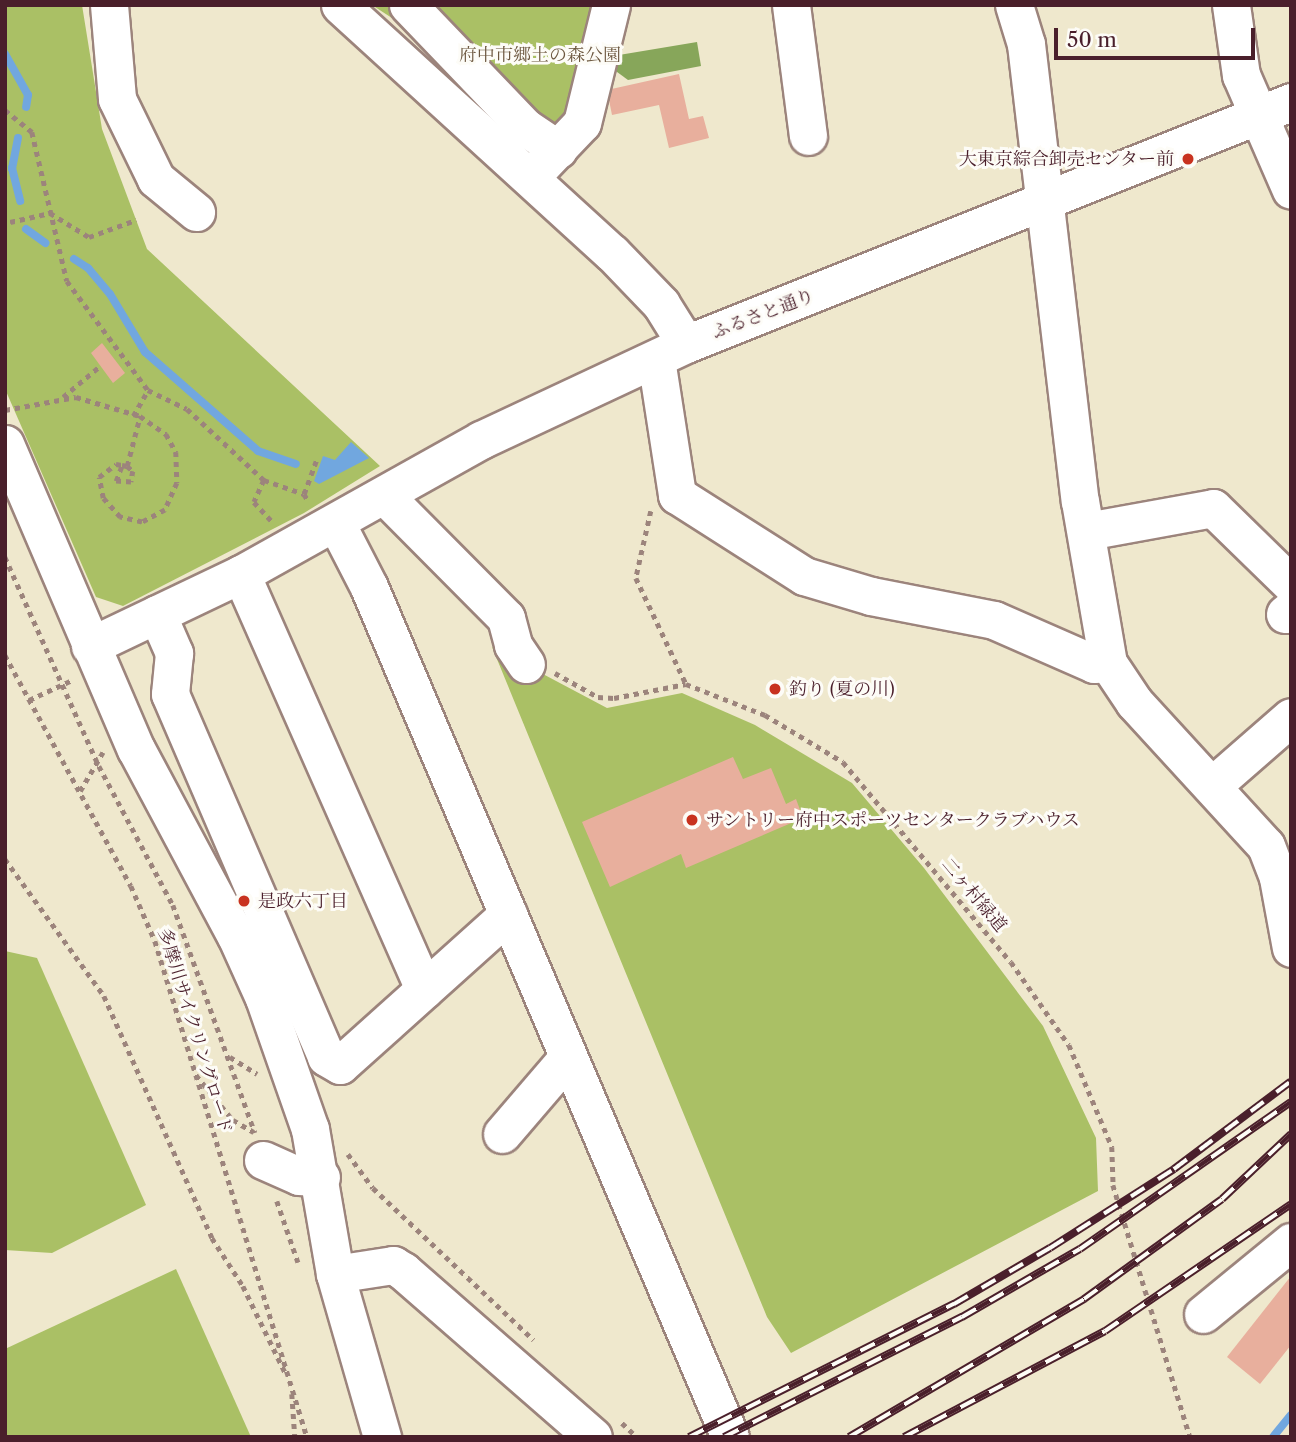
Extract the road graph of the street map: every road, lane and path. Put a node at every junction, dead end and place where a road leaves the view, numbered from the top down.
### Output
1 (109, 5) edge
2 (340, 5) edge
3 (408, 5) edge
4 (611, 5) edge
5 (791, 5) edge
6 (1014, 5) edge
7 (1231, 5) edge
8 (1291, 102) edge
9 (5, 110) edge
10 (1256, 116) junction
11 (808, 136) dead end
12 (558, 149) junction
13 (530, 176) junction
14 (1291, 190) edge
15 (1044, 203) junction
16 (50, 212) junction
17 (196, 212) dead end
18 (136, 219) dead end
19 (10, 222) dead end
20 (671, 351) junction
21 (100, 366) dead end
22 (148, 390) junction
23 (63, 398) junction
24 (5, 410) edge
25 (133, 416) junction
26 (140, 416) junction
27 (5, 444) edge
28 (317, 459) dead end
29 (264, 480) junction
30 (304, 494) junction
31 (384, 495) junction
32 (653, 502) dead end
33 (322, 531) junction
34 (1087, 531) junction
35 (5, 557) edge
36 (240, 574) junction
37 (1289, 603) edge
38 (157, 614) junction
39 (90, 646) junction
40 (5, 655) edge
41 (1108, 663) junction
42 (526, 664) dead end
43 (60, 684) junction
44 (29, 700) junction
45 (1291, 717) edge
46 (99, 766) junction
47 (1213, 785) junction
48 (80, 791) junction
49 (5, 859) edge
50 (508, 915) junction
51 (1291, 948) edge
52 (424, 989) junction
53 (568, 1057) junction
54 (196, 1075) junction
55 (502, 1134) dead end
56 (259, 1146) junction
57 (344, 1149) dead end
58 (321, 1177) junction
59 (1291, 1242) edge
60 (319, 1273) junction
61 (1203, 1314) dead end
62 (544, 1349) dead end
63 (292, 1386) junction
64 (606, 1428) edge
65 (295, 1437) edge
66 (307, 1437) edge
67 (382, 1437) edge
68 (637, 1437) edge
69 (730, 1437) edge
70 (1190, 1437) edge

1 - 17 street
2 - 13 street
3 - 12 street
4 - 12 street
5 - 11 street
6 - 15 street
7 - 10 street
8 - 10 street, ふるさと通り
9 - 16 path
10 - 14 street
10 - 15 street, ふるさと通り
12 - 13 street
13 - 20 street
15 - 20 street, ふるさと通り
15 - 34 street
16 - 18 path
16 - 19 path
16 - 22 path
20 - 31 street, ふるさと通り
20 - 41 street
21 - 23 path
22 - 25 path
22 - 29 path
23 - 24 path
23 - 25 path
25 - 26 path
26 - 26 path
27 - 39 street
28 - 30 path
29 - 30 path
29 - 33 path
30 - 33 path
31 - 33 street, ふるさと通り
31 - 42 street
32 - 70 path, 二ヶ村緑道
33 - 36 street, ふるさと通り
33 - 50 street
34 - 37 street
34 - 41 street
35 - 43 path
36 - 38 street, ふるさと通り
36 - 52 street
38 - 39 street, ふるさと通り
38 - 52 street
39 - 58 street
40 - 44 path, 多摩川サイクリングロード
41 - 47 street
43 - 44 path
43 - 46 path
44 - 48 path, 多摩川サイクリングロード
45 - 47 street
46 - 48 path
46 - 56 path
47 - 51 street
48 - 54 path, 多摩川サイクリングロード
49 - 63 path
50 - 52 street
50 - 53 street
53 - 55 street
53 - 69 street
54 - 56 path
54 - 63 path, 多摩川サイクリングロード
56 - 58 street
56 - 60 path
57 - 62 path
58 - 60 street
59 - 61 street
60 - 64 street
60 - 67 street
63 - 65 path
63 - 66 path, 多摩川サイクリングロード
64 - 68 path

